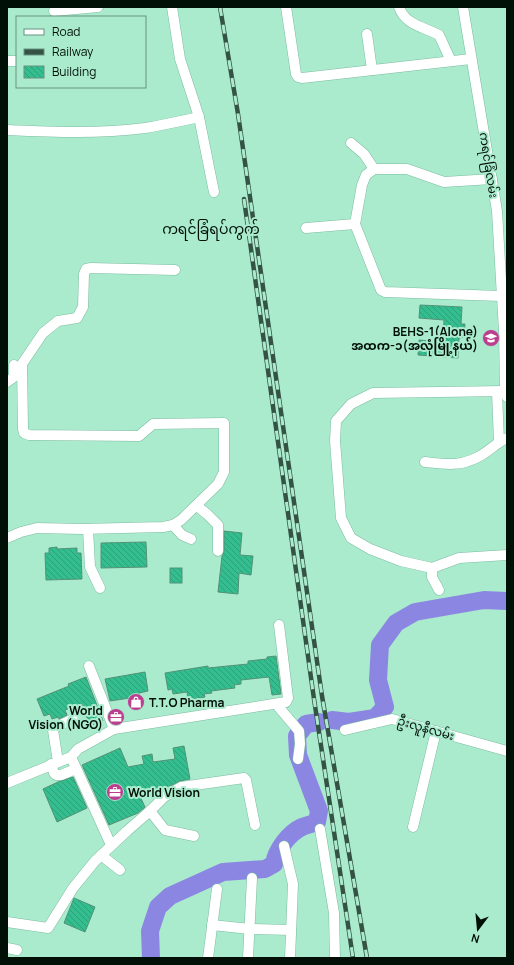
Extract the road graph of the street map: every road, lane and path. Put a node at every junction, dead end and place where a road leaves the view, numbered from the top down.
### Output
1 (98, 7) edge
2 (172, 7) edge
3 (286, 7) edge
4 (399, 7) edge
5 (463, 7) edge
6 (54, 11) dead end
7 (367, 34) dead end
8 (471, 59) junction
9 (451, 61) junction
10 (372, 70) junction
11 (199, 117) junction
12 (7, 130) edge
13 (352, 143) dead end
14 (374, 169) junction
15 (492, 179) junction
16 (214, 192) dead end
17 (355, 224) junction
18 (306, 228) dead end
19 (175, 270) dead end
20 (501, 296) junction
21 (15, 365) edge
22 (7, 382) edge
23 (503, 393) edge
24 (503, 440) edge
25 (425, 462) dead end
26 (197, 506) junction
27 (173, 525) junction
28 (88, 529) junction
29 (7, 538) edge
30 (191, 539) dead end
31 (218, 551) dead end
32 (507, 555) edge
33 (432, 568) junction
34 (100, 588) dead end
35 (439, 590) dead end
36 (279, 624) dead end
37 (89, 666) dead end
38 (276, 704) junction
39 (73, 719) dead end
40 (114, 729) junction
41 (345, 730) dead end
42 (436, 731) junction
43 (507, 751) edge
44 (71, 757) junction
45 (298, 759) dead end
46 (55, 763) junction
47 (76, 769) junction
48 (7, 783) edge
49 (150, 812) junction
50 (255, 825) dead end
51 (413, 827) dead end
52 (320, 829) dead end
53 (194, 836) dead end
54 (111, 845) junction
55 (284, 846) dead end
56 (101, 855) junction
57 (120, 870) dead end
58 (252, 878) dead end
59 (217, 889) dead end
60 (7, 922) edge
61 (212, 925) junction
62 (250, 929) junction
63 (291, 930) junction
64 (208, 958) edge
65 (248, 958) edge
66 (290, 958) edge
67 (335, 958) edge

1 - 6 street
2 - 11 street
3 - 10 street
4 - 9 street
5 - 8 street, ကရင်ခြံလမ်း
7 - 10 street
8 - 9 street
8 - 15 street, ကရင်ခြံလမ်း
9 - 10 street
11 - 12 street
11 - 16 street
13 - 14 street
14 - 15 street
14 - 17 street
15 - 20 street, ကရင်ခြံလမ်း
17 - 18 street
17 - 20 street
19 - 21 street
20 - 23 street, ကရင်ခြံလမ်း
21 - 22 street
21 - 26 street
23 - 24 street, ကရင်ခြံလမ်း
23 - 33 street
24 - 25 street
26 - 27 street
26 - 31 street
27 - 28 street
27 - 30 street
28 - 29 street
28 - 34 street
32 - 33 street
33 - 35 street
36 - 38 street
37 - 40 street
38 - 40 street
38 - 45 street
39 - 46 street
40 - 44 street
41 - 42 street, ဦးလူနီလမ်း
42 - 43 street, ဦးလူနီလမ်း
42 - 51 street
44 - 46 street
44 - 47 street
46 - 47 street
46 - 48 street
47 - 54 street
49 - 50 street
49 - 53 street
49 - 54 street
52 - 67 street
54 - 56 street
55 - 63 street
56 - 57 street
56 - 60 street
58 - 62 street
59 - 61 street
61 - 62 street
61 - 64 street
62 - 63 street
62 - 65 street
63 - 66 street

